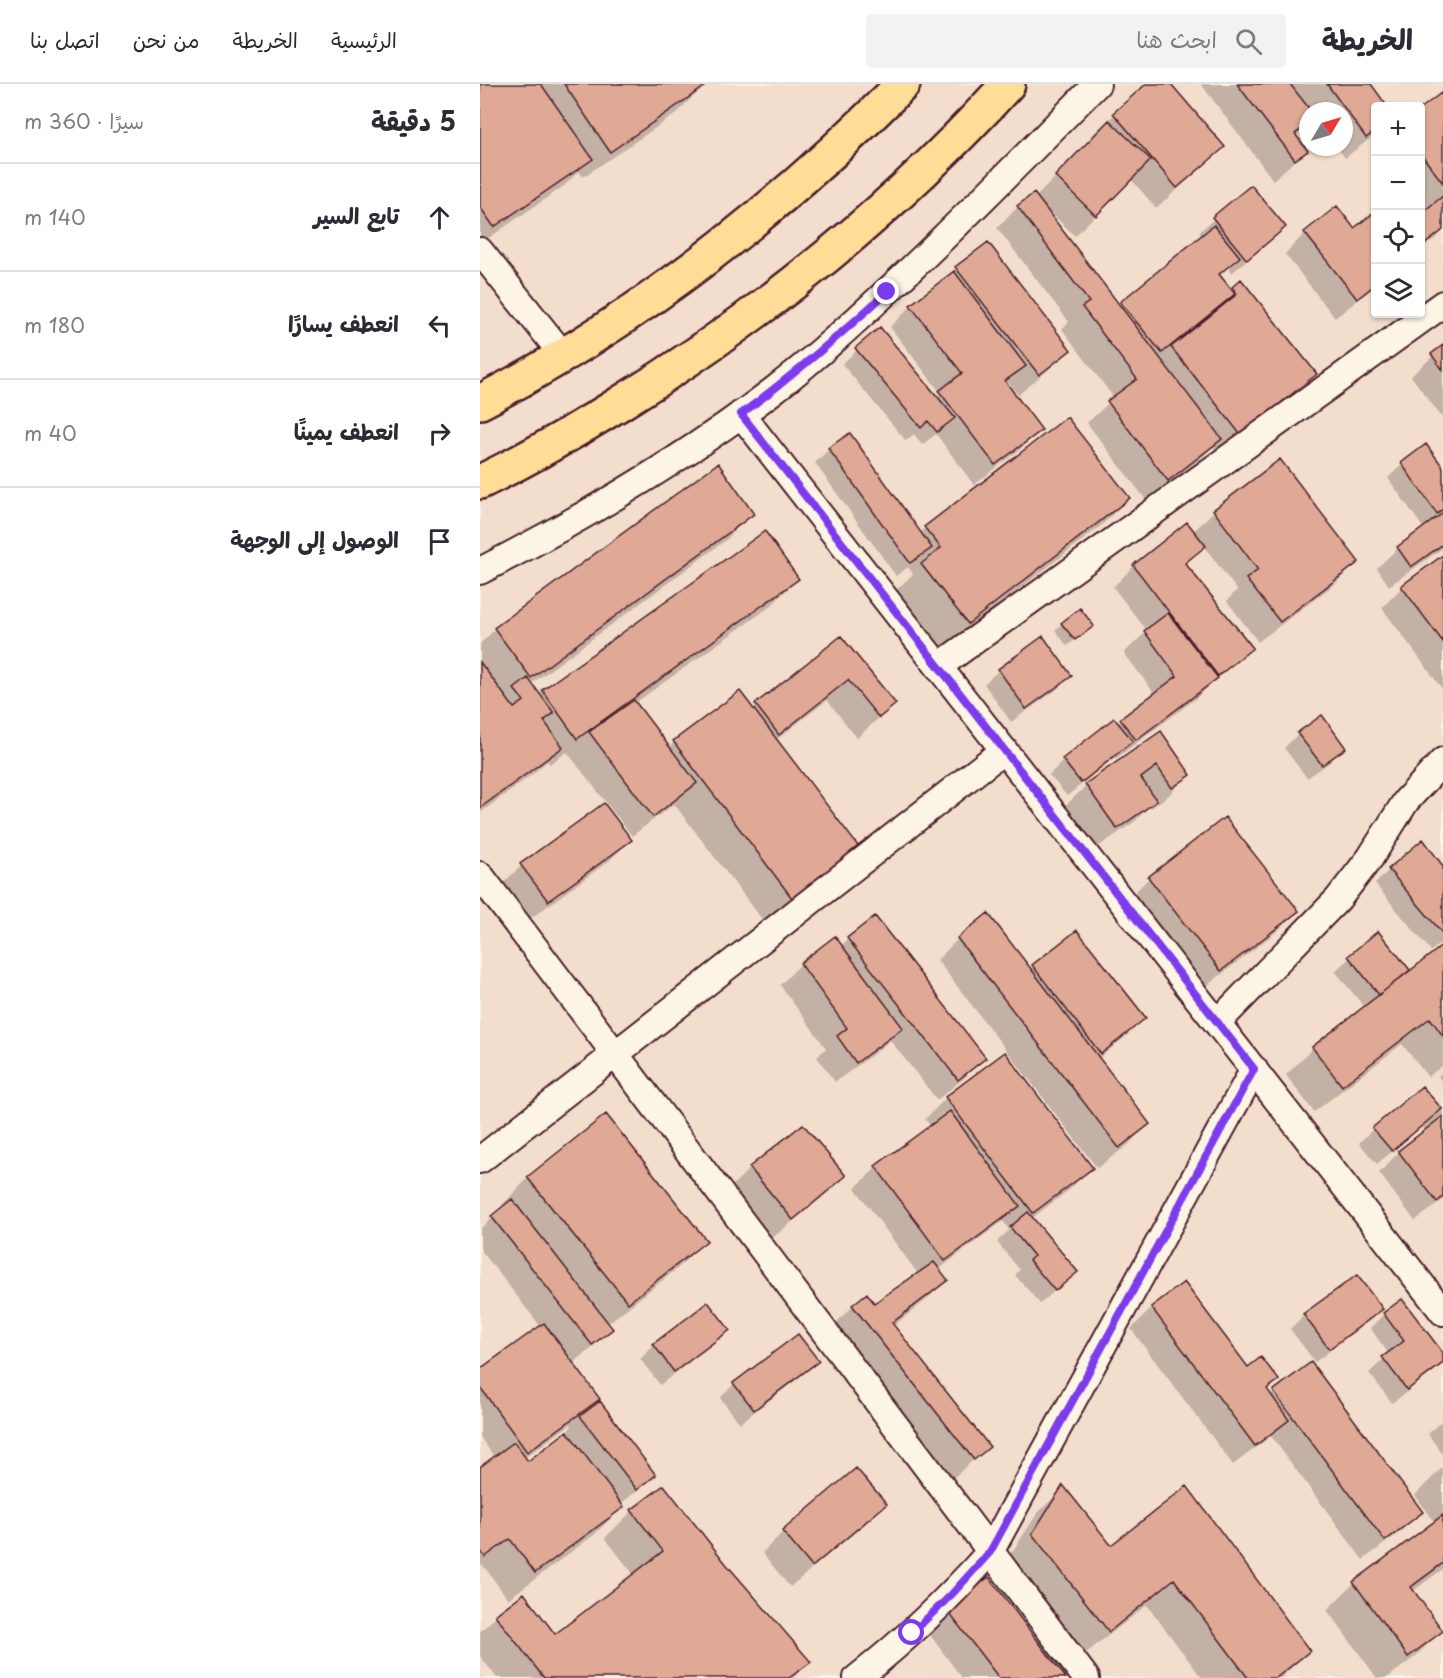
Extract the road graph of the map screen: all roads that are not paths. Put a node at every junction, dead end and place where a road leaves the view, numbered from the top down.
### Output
1 (903, 84) edge
2 (1008, 84) edge
3 (1097, 84) edge
4 (480, 251) edge
5 (1443, 304) edge
6 (563, 355) junction
7 (480, 402) edge
8 (741, 414) junction
9 (480, 482) edge
10 (480, 571) edge
11 (939, 666) junction
12 (1005, 750) junction
13 (1443, 760) edge
14 (480, 875) edge
15 (1218, 1022) junction
16 (615, 1055) junction
17 (1254, 1069) junction
18 (480, 1160) edge
19 (1443, 1312) edge
20 (990, 1552) junction
21 (858, 1678) edge
22 (1086, 1678) edge

1 - 6 main road
2 - 9 main road
3 - 8 street
4 - 6 street
5 - 11 street
6 - 7 main road
8 - 10 street
8 - 11 street
11 - 12 street
12 - 15 street
12 - 16 street
13 - 15 street
14 - 16 street
15 - 17 street
16 - 18 street
16 - 20 street
17 - 19 street
17 - 20 street
20 - 21 street
20 - 22 street

